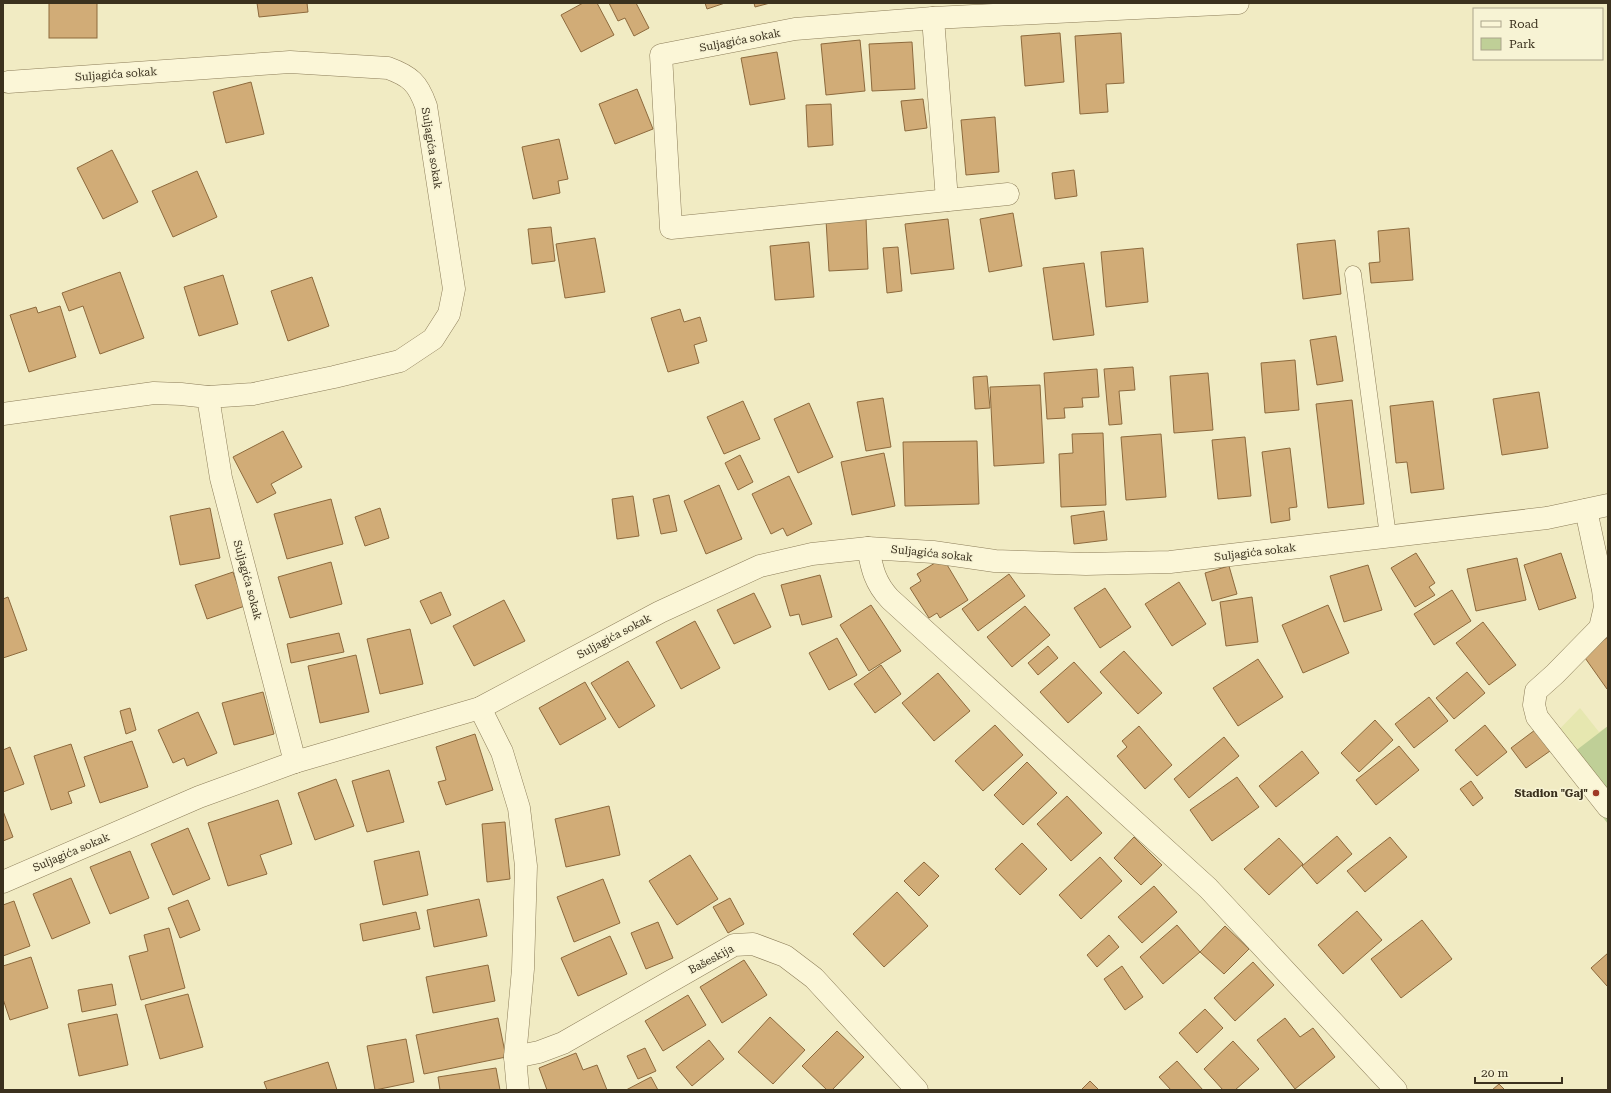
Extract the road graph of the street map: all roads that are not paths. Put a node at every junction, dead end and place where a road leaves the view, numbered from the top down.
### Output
1 (1238, 3) edge
2 (933, 18) junction
3 (8, 82) dead end
4 (1008, 194) dead end
5 (947, 200) junction
6 (1353, 274) dead end
7 (208, 397) junction
8 (3, 414) edge
9 (1608, 505) edge
10 (1586, 510) junction
11 (1388, 536) junction
12 (868, 548) junction
13 (480, 708) junction
14 (296, 762) junction
15 (1608, 807) edge
16 (3, 882) edge
17 (515, 1057) junction
18 (518, 1090) edge
19 (917, 1090) edge
20 (1396, 1090) edge

1 - 2 street, Suljagića sokak
2 - 5 street
2 - 5 street, Suljagića sokak
3 - 7 street, Suljagića sokak
4 - 5 street, Suljagića sokak
6 - 11 lane
7 - 8 street, Suljagića sokak
7 - 14 street, Suljagića sokak
9 - 10 street, Suljagića sokak
10 - 11 street, Suljagića sokak
10 - 15 street
11 - 12 street, Suljagića sokak
12 - 13 street, Suljagića sokak
12 - 20 street
13 - 14 street, Suljagića sokak
13 - 17 street
14 - 16 street, Suljagića sokak
17 - 18 street
17 - 19 street, Bašeskija

